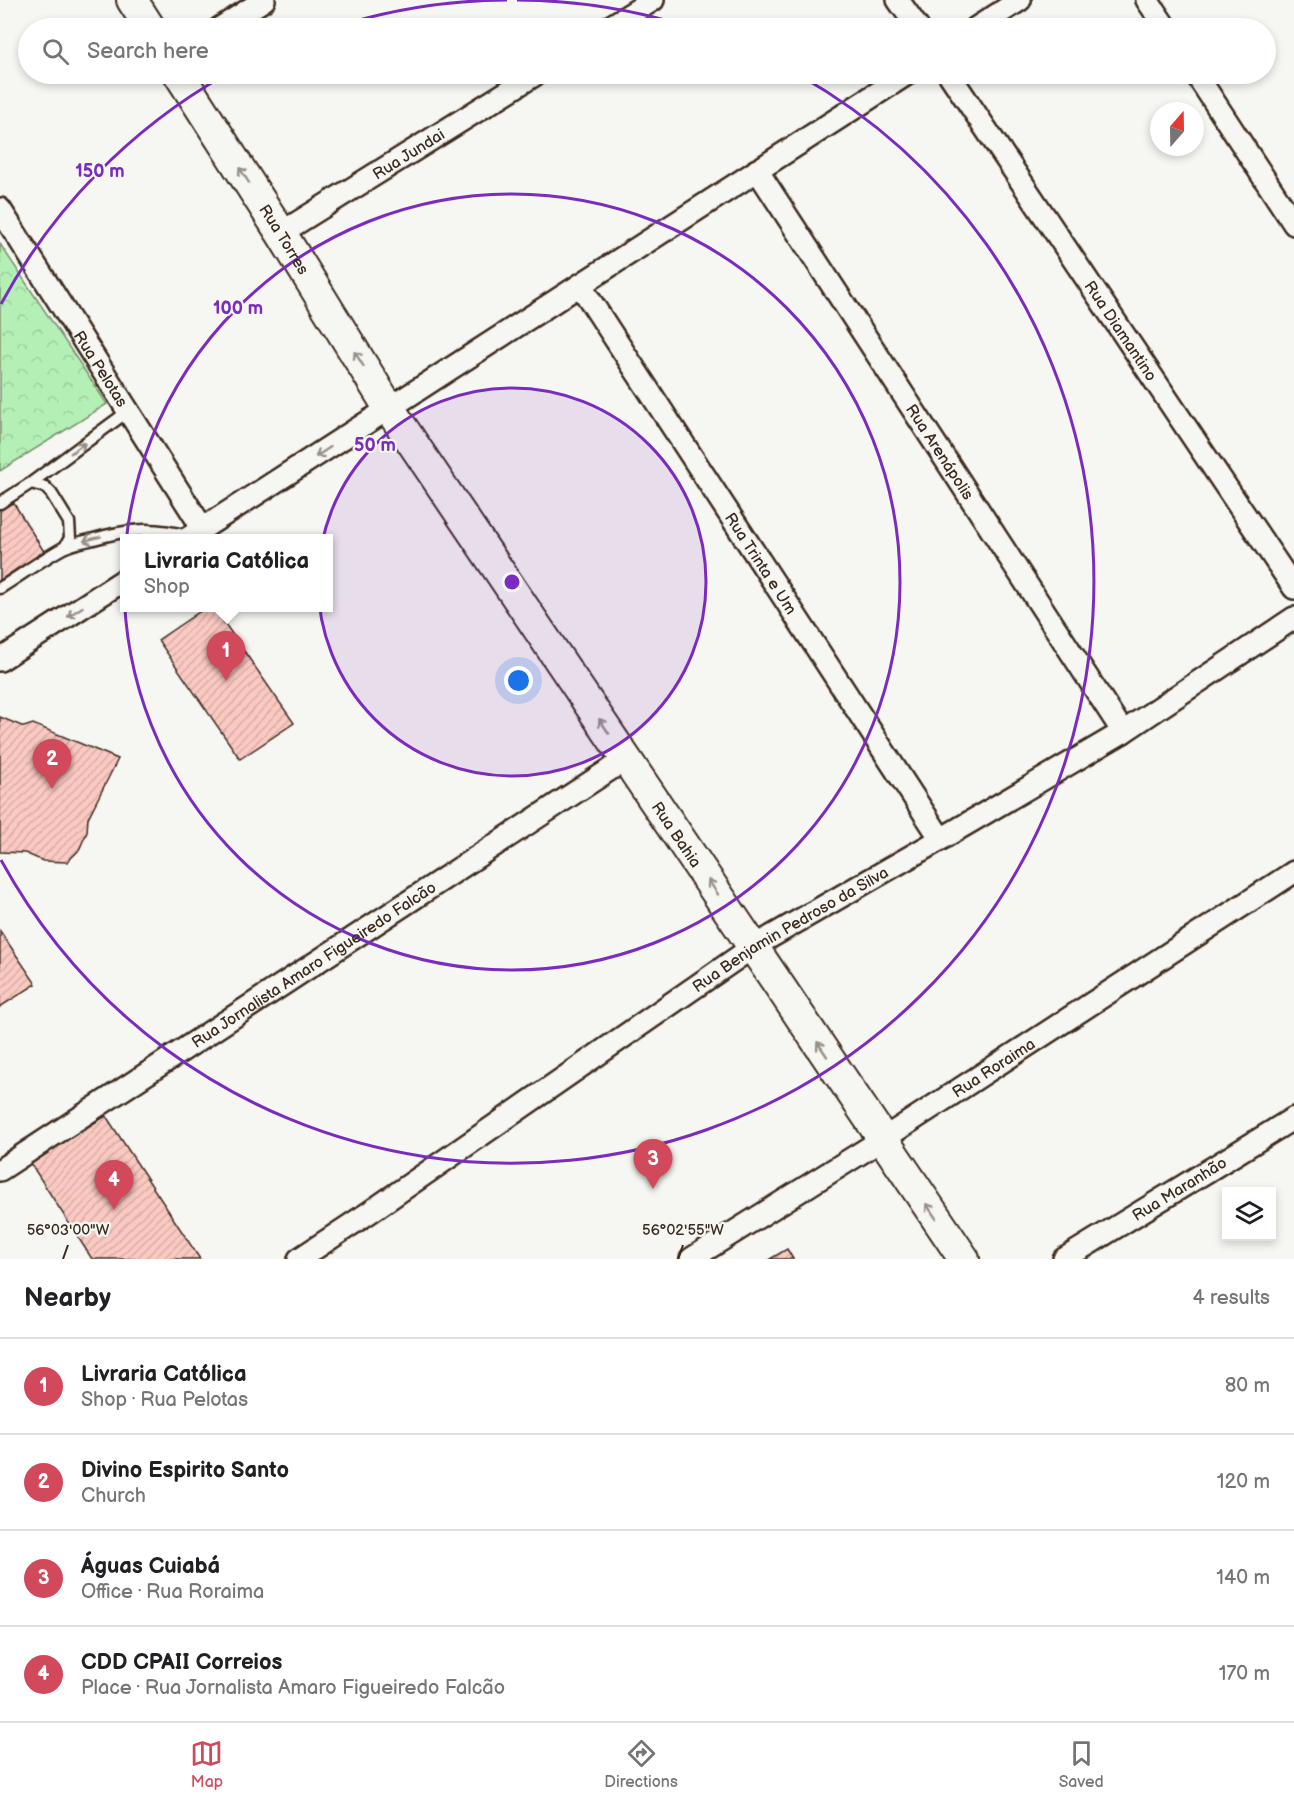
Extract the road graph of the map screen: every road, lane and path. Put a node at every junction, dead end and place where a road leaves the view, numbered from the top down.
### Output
1 (132, 0) edge
2 (264, 0) edge
3 (653, 0) edge
4 (898, 0) edge
5 (1020, 0) edge
6 (1148, 0) edge
7 (144, 18) edge
8 (236, 18) edge
9 (624, 18) edge
10 (911, 18) edge
11 (992, 18) edge
12 (1160, 18) edge
13 (185, 84) edge
14 (520, 84) edge
15 (891, 84) edge
16 (956, 84) edge
17 (1203, 84) edge
18 (757, 170) junction
19 (0, 209) edge
20 (1294, 224) edge
21 (281, 233) junction
22 (580, 285) junction
23 (389, 408) junction
24 (127, 412) junction
25 (31, 483) junction
26 (0, 503) edge
27 (187, 534) edge
28 (193, 534) edge
29 (196, 534) edge
30 (65, 547) junction
31 (120, 583) edge
32 (0, 588) edge
33 (1294, 588) edge
34 (1294, 618) edge
35 (0, 660) edge
36 (1123, 732) junction
37 (626, 759) junction
38 (941, 839) junction
39 (1294, 872) edge
40 (753, 947) junction
41 (1294, 1118) edge
42 (883, 1139) junction
43 (0, 1170) edge
44 (959, 1258) edge
45 (299, 1259) edge
46 (691, 1259) edge
47 (1064, 1259) edge

1 - 7 street
2 - 8 street
3 - 9 street
4 - 10 street
5 - 11 street
6 - 12 street
21 -> 13 street, Rua Torres
14 - 21 street, Rua Jundai
15 - 18 street
16 - 33 street, Rua Diamantino
17 - 20 street
18 - 22 street
18 - 36 street, Rua Arenápolis
19 - 24 street, Rua Pelotas
23 -> 21 street, Rua Torres
22 - 23 street
22 - 38 street, Rua Trinta e Um
23 -> 29 street
37 -> 23 street, Rua Bahia
25 -> 24 lane
24 - 28 street, Rua Pelotas
25 - 26 lane
25 - 30 lane
27 -> 30 lane
30 - 32 lane
31 -> 35 street
34 - 36 street, Rua Benjamin Pedroso da Silva
36 - 38 street, Rua Benjamin Pedroso da Silva
40 -> 37 street, Rua Bahia
37 - 43 street, Rua Jornalista Amaro Figueiredo Falcão
38 - 40 street, Rua Benjamin Pedroso da Silva
39 - 42 street, Rua Roraima
42 -> 40 street, Rua Bahia
40 - 45 street, Rua Benjamin Pedroso da Silva
41 - 47 street, Rua Maranhão
44 -> 42 street, Rua Bahia
42 - 46 street, Rua Roraima

